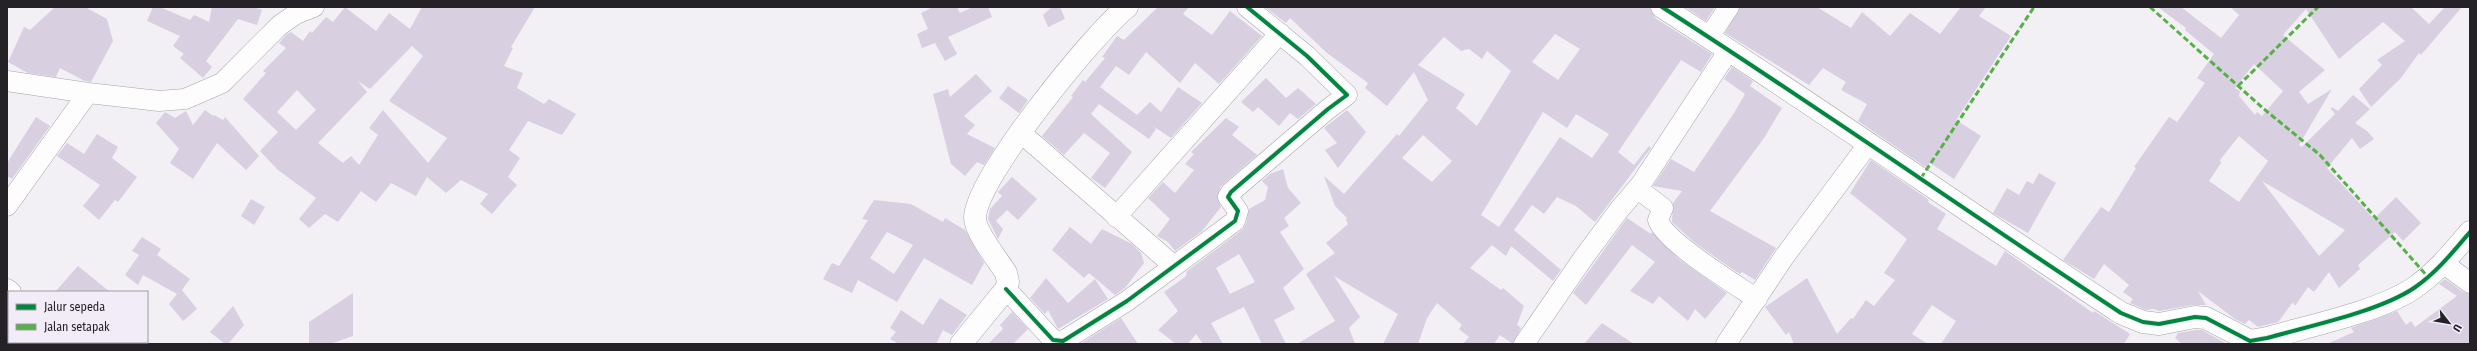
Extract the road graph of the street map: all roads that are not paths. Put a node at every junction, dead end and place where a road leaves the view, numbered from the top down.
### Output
1 (314, 7) edge
2 (1127, 7) edge
3 (1247, 7) edge
4 (1662, 7) edge
5 (1729, 7) edge
6 (1280, 33) junction
7 (1708, 37) junction
8 (1729, 50) junction
9 (7, 81) edge
10 (88, 93) junction
11 (1020, 132) junction
12 (1869, 143) junction
13 (1638, 189) junction
14 (7, 206) edge
15 (1116, 217) junction
16 (2470, 232) edge
17 (2443, 263) junction
18 (1174, 266) junction
19 (2470, 283) edge
20 (1006, 289) junction
21 (1757, 299) junction
22 (2250, 342) edge
23 (1057, 343) edge
24 (961, 344) edge
25 (1524, 344) edge
26 (1726, 344) edge

1 - 10 street
2 - 11 street
3 - 6 street
4 - 7 street
5 - 7 street
6 - 15 street
6 - 18 street
7 - 8 street
8 - 12 street
8 - 13 street
9 - 10 street
10 - 14 street
11 - 15 street
11 - 20 street
12 - 21 street
12 - 22 street
13 - 21 street
13 - 25 street
15 - 18 street
16 - 17 street
17 - 19 street
17 - 22 street
18 - 23 street
20 - 23 street
20 - 24 street
21 - 26 street

